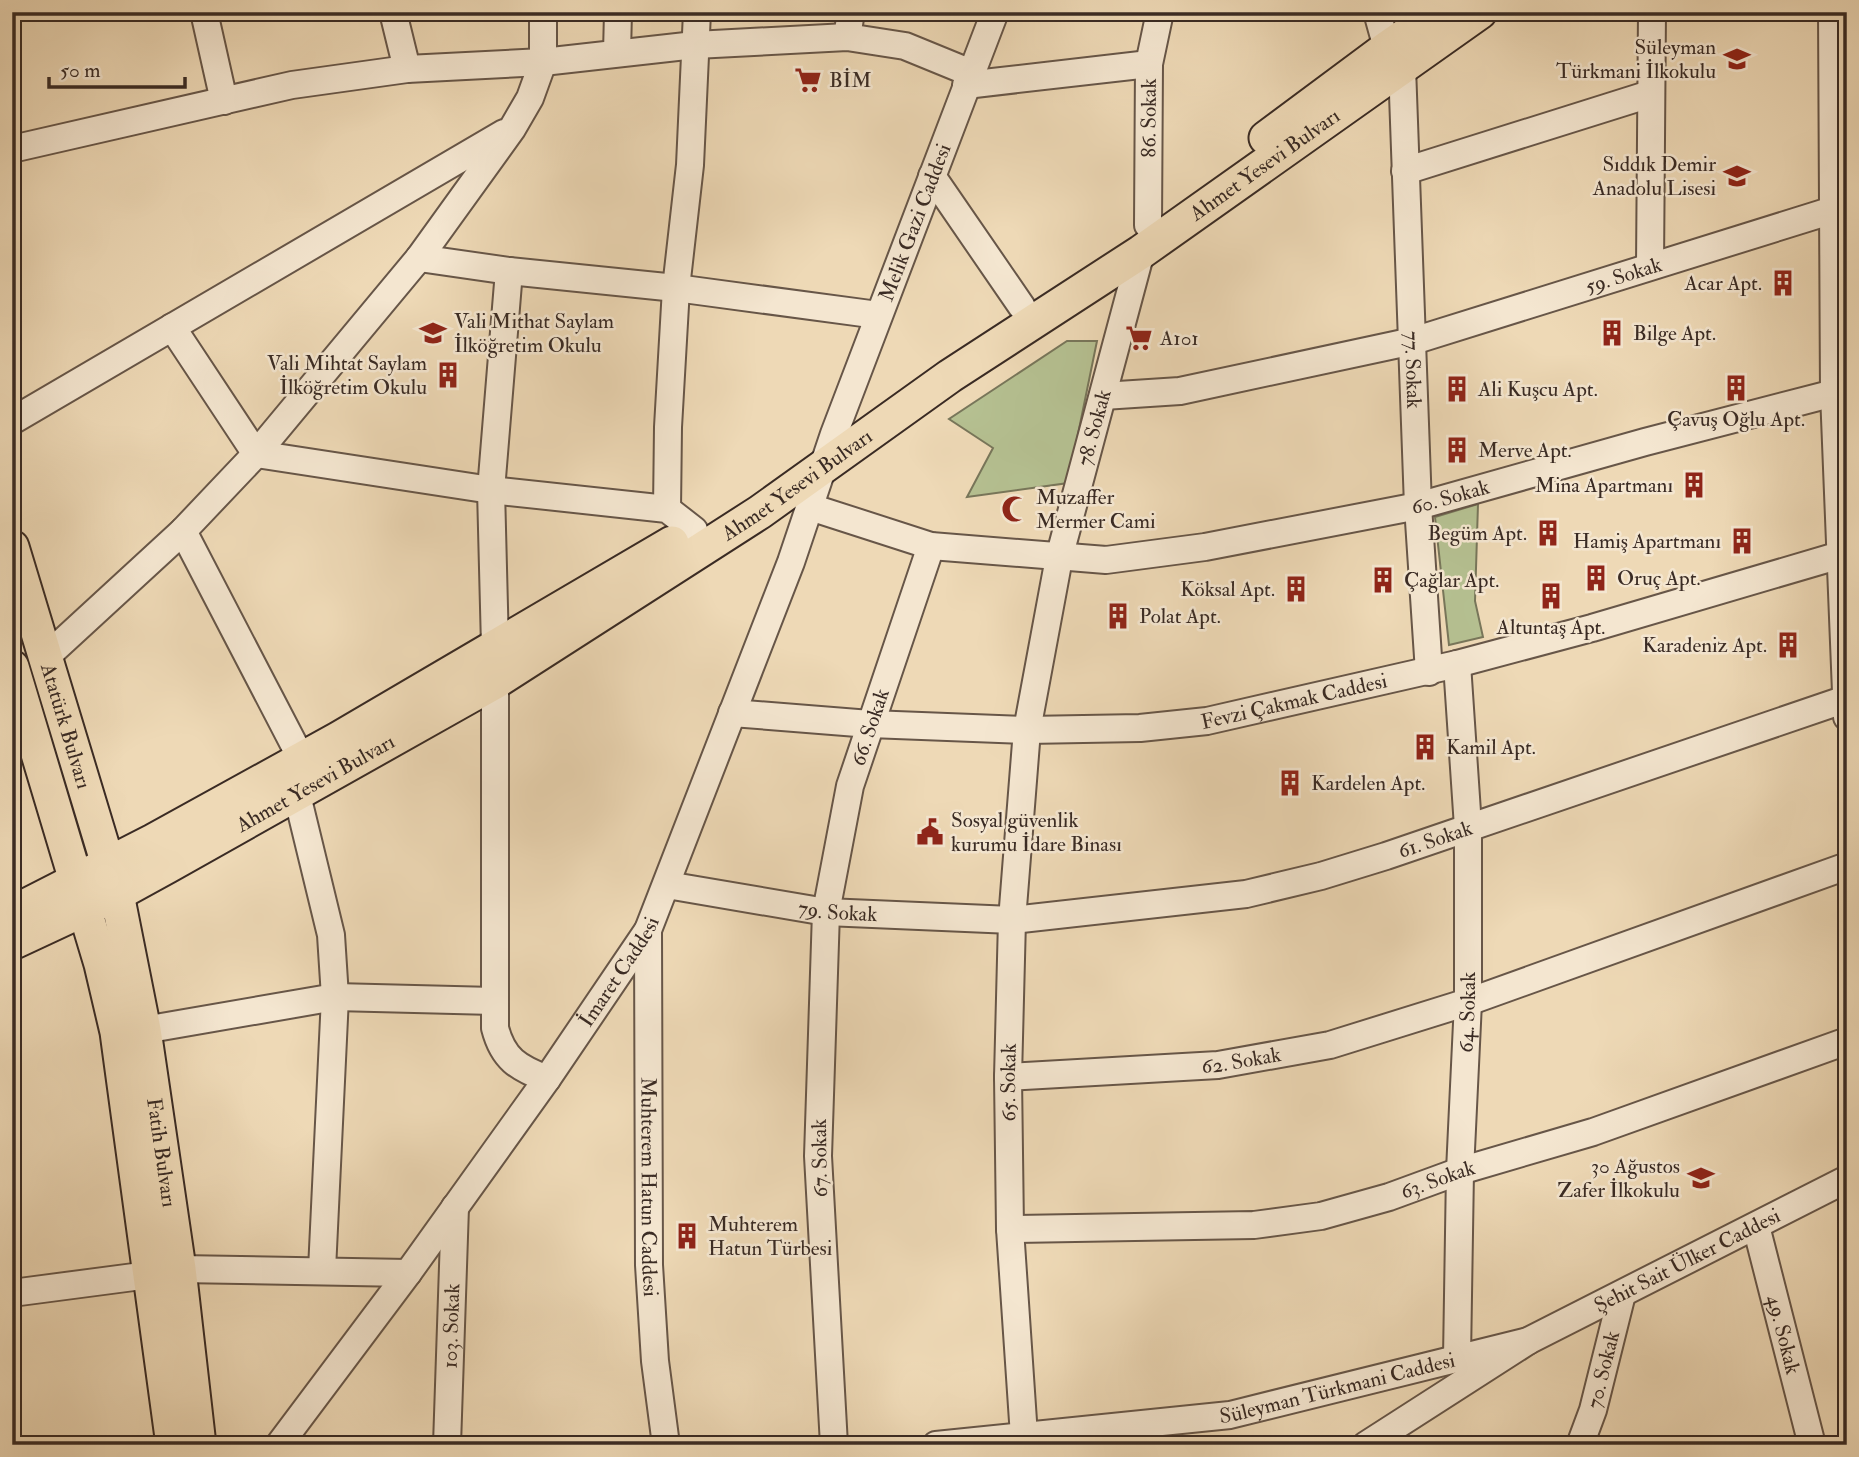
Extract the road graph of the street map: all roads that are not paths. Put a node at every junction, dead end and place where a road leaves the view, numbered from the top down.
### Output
1 (204, 12) edge
2 (393, 12) edge
3 (543, 12) edge
4 (618, 12) edge
5 (697, 12) edge
6 (995, 12) edge
7 (1160, 12) edge
8 (1377, 12) edge
9 (1439, 12) edge
10 (1480, 12) edge
11 (1652, 12) edge
12 (1832, 12) edge
13 (849, 25) edge
14 (695, 45) junction
15 (617, 53) junction
16 (1394, 57) junction
17 (543, 62) junction
18 (1149, 64) junction
19 (407, 69) junction
20 (969, 79) junction
21 (1650, 94) junction
22 (224, 101) junction
23 (1840, 105) edge
24 (512, 129) junction
25 (12, 149) edge
26 (1405, 171) junction
27 (932, 176) junction
28 (1833, 211) junction
29 (1144, 239) junction
30 (419, 258) junction
31 (1650, 266) junction
32 (509, 271) junction
33 (676, 288) junction
34 (1022, 307) junction
35 (878, 315) junction
36 (172, 327) junction
37 (1413, 341) junction
38 (1834, 393) junction
39 (1103, 396) junction
40 (12, 421) edge
41 (834, 434) junction
42 (256, 454) junction
43 (823, 468) junction
44 (491, 490) junction
45 (1418, 506) junction
46 (810, 507) junction
47 (667, 509) junction
48 (694, 530) junction
49 (183, 531) junction
50 (931, 546) junction
51 (12, 547) edge
52 (1843, 554) edge
53 (1059, 558) junction
54 (495, 646) junction
55 (46, 657) junction
56 (1457, 664) junction
57 (1429, 672) junction
58 (495, 682) junction
59 (15, 688) edge
60 (1846, 708) edge
61 (732, 713) junction
62 (870, 724) junction
63 (1027, 730) junction
64 (302, 758) junction
65 (297, 795) junction
66 (1468, 827) junction
67 (1847, 866) edge
68 (113, 879) junction
69 (667, 885) junction
70 (80, 895) junction
71 (825, 912) junction
72 (12, 913) edge
73 (1012, 920) junction
74 (648, 930) junction
75 (12, 943) edge
76 (335, 998) junction
77 (494, 1002) junction
78 (1468, 1002) junction
79 (144, 1030) junction
80 (1847, 1041) edge
81 (1008, 1077) junction
82 (547, 1079) junction
83 (1460, 1171) junction
84 (1847, 1179) edge
85 (455, 1207) junction
86 (1756, 1226) junction
87 (1010, 1229) junction
88 (322, 1270) junction
89 (164, 1272) junction
90 (408, 1273) junction
91 (12, 1293) edge
92 (1622, 1294) junction
93 (1528, 1341) junction
94 (1457, 1358) junction
95 (1024, 1436) junction
96 (1061, 1439) edge
97 (173, 1445) edge
98 (199, 1445) edge
99 (279, 1445) edge
100 (447, 1445) edge
101 (666, 1445) edge
102 (834, 1445) edge
103 (936, 1445) edge
104 (1366, 1445) edge
105 (1580, 1445) edge
106 (1812, 1445) edge

1 - 22 street
2 - 19 street
3 - 17 street
4 - 15 street
5 - 14 street
6 - 20 street, Melik Gazi Caddesi
7 - 18 street, 86. Sokak
8 - 16 street, 77. Sokak
9 - 16 main road, Ahmet Yesevi Bulvarı
10 - 16 main road, Ahmet Yesevi Bulvarı
11 - 21 street
12 - 23 street
13 - 14 street
13 - 20 street
14 - 15 street
14 - 33 street
15 - 17 street
16 - 26 street, 77. Sokak
16 - 29 main road, Ahmet Yesevi Bulvarı
17 - 19 street
17 - 24 street
18 - 20 street
18 - 29 street, 86. Sokak
19 - 22 street
20 - 27 street, Melik Gazi Caddesi
21 - 26 street
21 - 31 street
22 - 25 street
23 - 28 street
24 - 30 street
24 - 36 street
26 - 37 street, 77. Sokak
27 - 34 street
27 - 35 street, Melik Gazi Caddesi
28 - 31 street, 59. Sokak
28 - 38 street
29 - 34 main road, Ahmet Yesevi Bulvarı
29 - 39 street, 78. Sokak
29 - 43 main road, Ahmet Yesevi Bulvarı
30 - 32 street
30 - 42 street
31 - 37 street, 59. Sokak
32 - 33 street
32 - 44 street
33 - 35 street
33 - 47 street
34 - 41 main road, Ahmet Yesevi Bulvarı
35 - 41 street, Melik Gazi Caddesi
36 - 40 street
36 - 42 street
37 - 39 street, 59. Sokak
37 - 45 street, 77. Sokak
38 - 45 street, 60. Sokak
38 - 52 street
39 - 53 street, 78. Sokak
41 - 43 street, İmaret Caddesi
41 - 48 main road, Ahmet Yesevi Bulvarı
42 - 44 street
42 - 49 street
43 - 46 street, İmaret Caddesi
43 - 58 main road, Ahmet Yesevi Bulvarı
44 - 47 street
44 - 54 street
45 - 53 street, 60. Sokak
45 - 57 street, 77. Sokak
46 - 50 street, 60. Sokak
46 - 61 street, İmaret Caddesi
47 - 48 street
48 - 54 main road, Ahmet Yesevi Bulvarı
49 - 55 street
49 - 64 street
50 - 53 street, 60. Sokak
50 - 62 street, 66. Sokak
51 - 55 main road, Atatürk Bulvarı
52 - 56 street, Fevzi Çakmak Caddesi
52 - 60 street
53 - 63 street, 78. Sokak
54 - 64 main road, Ahmet Yesevi Bulvarı
55 - 68 main road, Atatürk Bulvarı
56 - 57 street, Fevzi Çakmak Caddesi
56 - 66 street, 64. Sokak
57 - 63 street, Fevzi Çakmak Caddesi
58 - 65 main road, Ahmet Yesevi Bulvarı
58 - 77 street
59 - 70 main road, Atatürk Bulvarı
60 - 66 street, 61. Sokak
61 - 62 street, Fevzi Çakmak Caddesi
61 - 69 street, İmaret Caddesi
62 - 63 street, Fevzi Çakmak Caddesi
62 - 71 street, 66. Sokak
63 - 73 street, 65. Sokak
64 - 68 main road, Ahmet Yesevi Bulvarı
65 - 68 main road, Ahmet Yesevi Bulvarı
65 - 76 street
66 - 73 street, 61. Sokak
66 - 78 street, 64. Sokak
67 - 78 street, 62. Sokak
68 - 70 main road, Ahmet Yesevi Bulvarı
68 - 79 main road, Fatih Bulvarı
69 - 71 street, 79. Sokak
69 - 74 street, İmaret Caddesi
70 - 72 main road
70 - 75 main road
70 - 89 main road, Fatih Bulvarı
71 - 73 street, 79. Sokak
71 - 102 street, 67. Sokak
73 - 81 street, 65. Sokak
74 - 82 street, İmaret Caddesi
74 - 101 street, Muhterem Hatun Caddesi
76 - 77 street
76 - 79 street
76 - 88 street
77 - 82 street
78 - 81 street, 62. Sokak
78 - 83 street, 64. Sokak
79 - 89 main road, Fatih Bulvarı
80 - 83 street, 63. Sokak
81 - 87 street, 65. Sokak
82 - 85 street, İmaret Caddesi
83 - 87 street, 63. Sokak
83 - 94 street, 64. Sokak
84 - 86 street, Şehit Sait Ülker Caddesi
85 - 90 street, İmaret Caddesi
85 - 100 street, 103. Sokak
86 - 92 street, Şehit Sait Ülker Caddesi
86 - 106 street, 49. Sokak
87 - 95 street, 65. Sokak
88 - 89 street
88 - 90 street
89 - 91 street
89 - 97 main road, Fatih Bulvarı
89 - 98 main road, Fatih Bulvarı
90 - 99 street, İmaret Caddesi
92 - 93 street, Şehit Sait Ülker Caddesi
92 - 105 street, 70. Sokak
93 - 94 street, Süleyman Türkmani Caddesi
93 - 104 street
94 - 96 street, Süleyman Türkmani Caddesi
95 - 96 street, Süleyman Türkmani Caddesi
95 - 103 street, Süleyman Türkmani Caddesi

